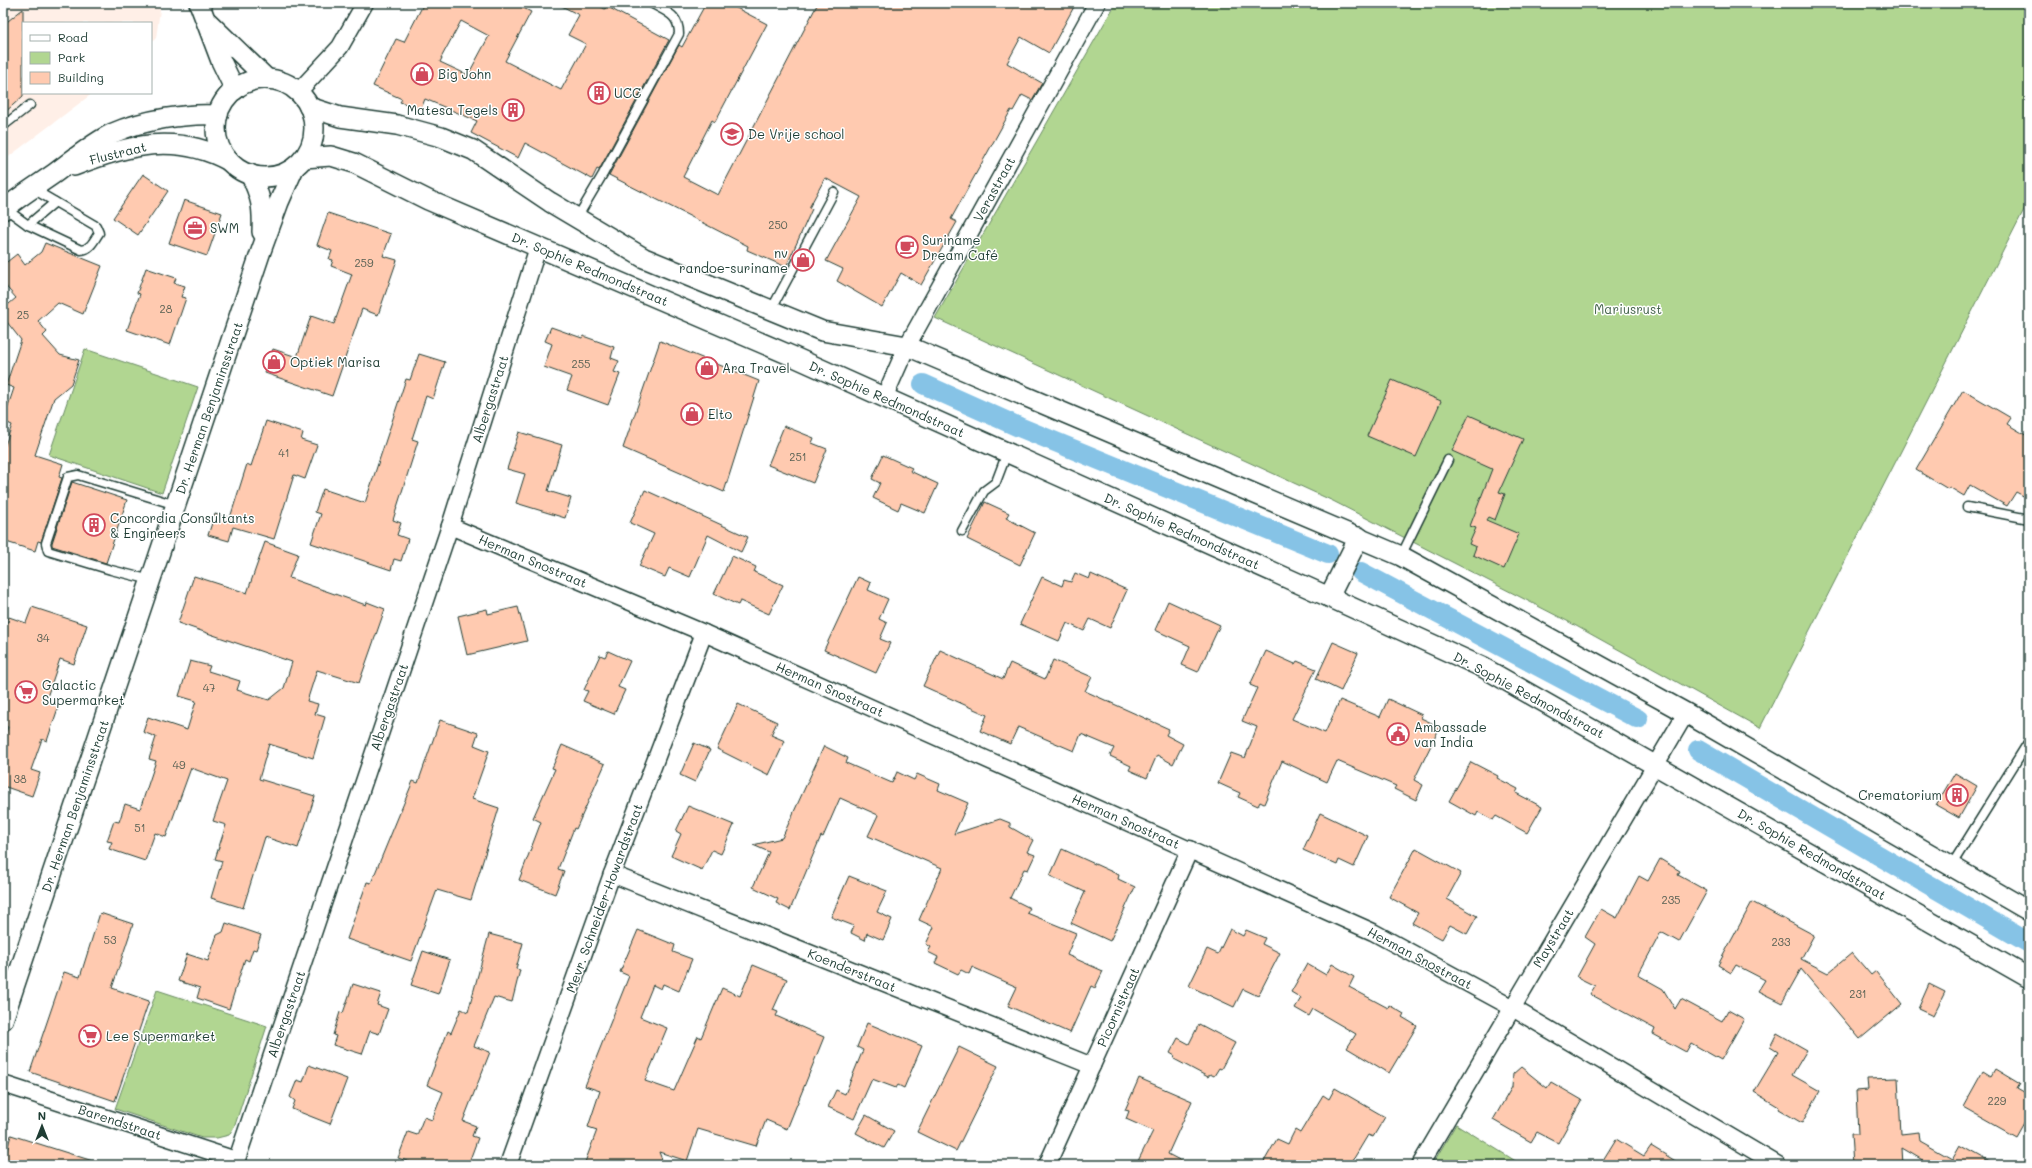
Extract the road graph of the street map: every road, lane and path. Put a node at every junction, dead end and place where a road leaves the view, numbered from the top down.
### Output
1 (365, 3) edge
2 (651, 3) edge
3 (1097, 3) edge
4 (202, 11) edge
5 (267, 80) junction
6 (235, 90) junction
7 (303, 99) junction
8 (30, 105) dead end
9 (218, 115) junction
10 (3, 126) edge
11 (229, 161) junction
12 (299, 163) junction
13 (54, 174) junction
14 (250, 174) junction
15 (32, 188) junction
16 (834, 192) dead end
17 (55, 202) junction
18 (4, 209) edge
19 (576, 218) junction
20 (28, 226) junction
21 (538, 247) junction
22 (261, 251) junction
23 (771, 310) junction
24 (907, 346) junction
25 (884, 398) junction
26 (1006, 452) junction
27 (1448, 460) dead end
28 (176, 505) junction
29 (1966, 507) dead end
30 (2029, 519) edge
31 (450, 526) junction
32 (962, 531) dead end
33 (1359, 538) junction
34 (1401, 556) junction
35 (151, 580) junction
36 (1329, 597) junction
37 (704, 633) junction
38 (1686, 712) junction
39 (2029, 741) edge
40 (1656, 765) junction
41 (1190, 849) junction
42 (1951, 866) junction
43 (612, 874) junction
44 (2029, 911) edge
45 (2029, 978) edge
46 (1511, 1007) junction
47 (3, 1020) edge
48 (1092, 1066) junction
49 (3, 1084) edge
50 (236, 1163) edge
51 (508, 1165) edge
52 (1047, 1165) edge
53 (1420, 1165) edge
54 (1778, 1165) edge

1 - 7 street
2 - 19 lane
3 - 24 street, Verastraat
4 - 5 street
4 - 6 street
5 - 6 street
5 - 7 street
6 - 9 street
7 - 12 street
7 - 19 street
8 - 10 lane
9 - 11 street
9 - 13 street, Flustraat
11 - 13 street, Flustraat
11 - 14 street
12 - 14 street
12 - 21 street, Dr. Sophie Redmondstraat
12 - 22 street, Dr. Herman Benjaminsstraat
13 - 15 street, Flustraat
14 - 22 street, Dr. Herman Benjaminsstraat
15 - 17 lane
15 - 18 street, Flustraat
16 - 23 lane
17 - 20 lane
17 - 20 lane
18 - 20 lane
19 - 23 street
21 - 25 street, Dr. Sophie Redmondstraat
21 - 31 street, Albergastraat
22 - 28 street, Dr. Herman Benjaminsstraat
23 - 24 street
24 - 25 street, Verastraat
24 - 33 street
25 - 26 street, Dr. Sophie Redmondstraat
26 - 32 lane
26 - 36 street, Dr. Sophie Redmondstraat
27 - 34 lane
28 - 35 street, Dr. Herman Benjaminsstraat
28 - 35 lane
29 - 30 lane
31 - 37 street, Herman Snostraat
31 - 50 street, Albergastraat
33 - 34 street
33 - 36 street
34 - 38 street
35 - 47 street, Dr. Herman Benjaminsstraat
36 - 40 street, Dr. Sophie Redmondstraat
37 - 41 street, Herman Snostraat
37 - 43 street, Mevr. Schneider-Howardstraat
38 - 40 street, Maystraat
38 - 42 street
39 - 42 lane
40 - 45 street, Dr. Sophie Redmondstraat
40 - 46 street, Maystraat
41 - 46 street, Herman Snostraat
41 - 48 street, Picornistraat
42 - 44 street
43 - 48 street, Koenderstraat
43 - 51 street, Mevr. Schneider-Howardstraat
46 - 53 street, Maystraat
46 - 54 street, Herman Snostraat
48 - 52 street, Picornistraat
49 - 50 street, Barendstraat

